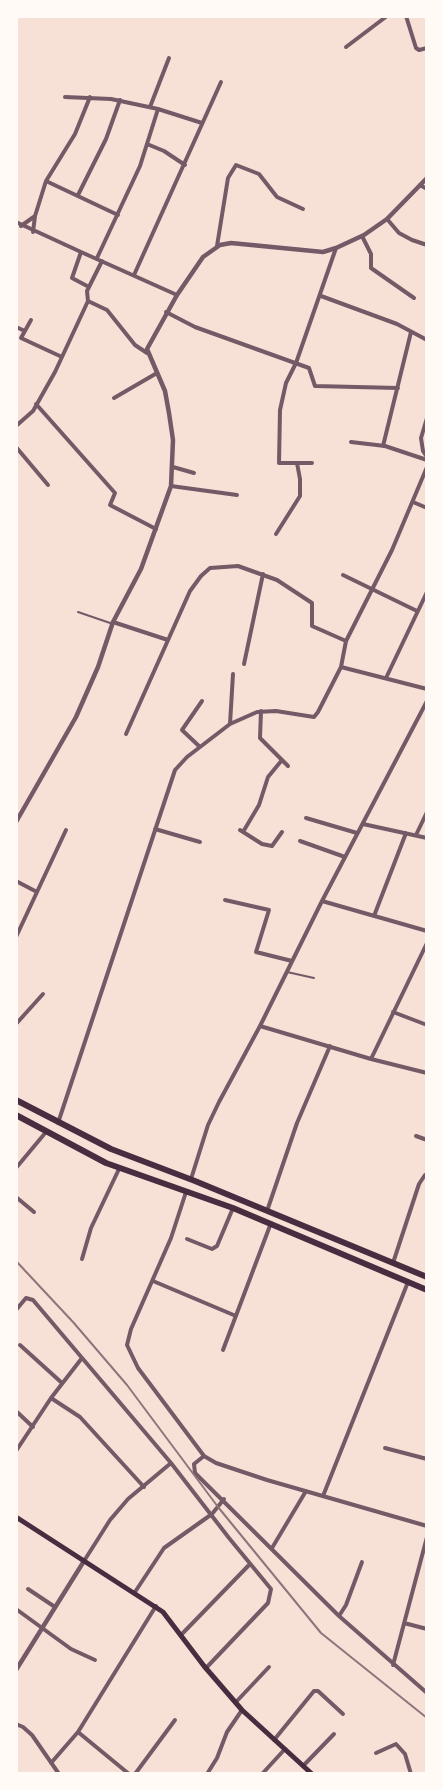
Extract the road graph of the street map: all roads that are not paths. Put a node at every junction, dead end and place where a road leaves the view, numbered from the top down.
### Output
1 (387, 16) edge
2 (406, 16) edge
3 (346, 46) dead end
4 (427, 48) edge
5 (169, 58) dead end
6 (221, 82) dead end
7 (65, 97) dead end
8 (90, 97) junction
9 (120, 100) junction
10 (150, 107) junction
11 (158, 109) junction
12 (202, 123) junction
13 (147, 144) junction
14 (185, 165) junction
15 (427, 178) edge
16 (46, 181) junction
17 (420, 185) junction
18 (427, 189) edge
19 (78, 195) junction
20 (303, 209) dead end
21 (118, 215) junction
22 (35, 216) junction
23 (387, 219) junction
24 (16, 222) edge
25 (22, 226) junction
26 (33, 232) junction
27 (362, 236) junction
28 (427, 245) edge
29 (217, 246) junction
30 (336, 248) junction
31 (81, 252) junction
32 (97, 258) junction
33 (102, 261) junction
34 (134, 275) junction
35 (89, 287) junction
36 (176, 295) junction
37 (321, 296) junction
38 (414, 298) dead end
39 (88, 302) junction
40 (166, 312) junction
41 (31, 320) dead end
42 (16, 327) edge
43 (25, 331) junction
44 (411, 332) junction
45 (427, 340) edge
46 (147, 353) junction
47 (62, 357) junction
48 (296, 363) junction
49 (157, 373) junction
50 (398, 388) junction
51 (114, 398) dead end
52 (36, 404) junction
53 (427, 418) edge
54 (16, 426) edge
55 (351, 442) dead end
56 (16, 446) edge
57 (383, 446) junction
58 (427, 459) edge
59 (279, 463) junction
60 (297, 463) junction
61 (312, 463) dead end
62 (173, 467) junction
63 (427, 467) edge
64 (276, 469) dead end
65 (194, 473) dead end
66 (48, 485) dead end
67 (171, 486) junction
68 (236, 495) dead end
69 (413, 502) junction
70 (427, 508) edge
71 (156, 529) junction
72 (276, 534) dead end
73 (263, 574) junction
74 (343, 575) dead end
75 (371, 589) junction
76 (427, 592) edge
77 (417, 611) junction
78 (78, 612) dead end
79 (113, 623) junction
80 (168, 640) junction
81 (346, 641) junction
82 (244, 664) dead end
83 (341, 667) junction
84 (233, 674) dead end
85 (386, 678) junction
86 (427, 689) edge
87 (202, 701) dead end
88 (427, 701) edge
89 (261, 711) junction
90 (230, 724) junction
91 (126, 734) dead end
92 (200, 747) junction
93 (282, 760) junction
94 (288, 766) dead end
95 (427, 812) edge
96 (306, 818) dead end
97 (16, 822) edge
98 (362, 824) junction
99 (155, 829) junction
100 (66, 830) dead end
101 (282, 832) dead end
102 (406, 832) junction
103 (357, 833) junction
104 (416, 835) junction
105 (427, 838) edge
106 (300, 841) dead end
107 (200, 842) dead end
108 (345, 857) junction
109 (16, 881) edge
110 (37, 892) junction
111 (225, 900) dead end
112 (322, 901) junction
113 (374, 916) junction
114 (427, 931) edge
115 (16, 937) edge
116 (427, 943) edge
117 (292, 961) junction
118 (287, 972) junction
119 (314, 978) dead end
120 (43, 994) dead end
121 (394, 1012) junction
122 (16, 1024) edge
123 (427, 1025) edge
124 (260, 1026) junction
125 (330, 1046) junction
126 (371, 1059) junction
127 (427, 1073) edge
128 (16, 1100) edge
129 (16, 1116) edge
130 (58, 1123) junction
131 (46, 1132) junction
132 (416, 1136) dead end
133 (427, 1140) edge
134 (16, 1168) edge
135 (119, 1169) junction
136 (425, 1175) dead end
137 (191, 1179) junction
138 (186, 1192) junction
139 (16, 1197) edge
140 (233, 1208) junction
141 (267, 1211) junction
142 (34, 1212) dead end
143 (271, 1223) junction
144 (300, 1225) junction
145 (298, 1235) junction
146 (187, 1239) dead end
147 (82, 1259) dead end
148 (393, 1264) junction
149 (388, 1274) junction
150 (427, 1277) edge
151 (152, 1281) junction
152 (408, 1282) junction
153 (427, 1290) edge
154 (24, 1292) dead end
155 (32, 1299) junction
156 (16, 1310) edge
157 (236, 1316) junction
158 (20, 1345) dead end
159 (222, 1350) dead end
160 (82, 1358) junction
161 (62, 1383) junction
162 (51, 1398) junction
163 (16, 1411) edge
164 (33, 1426) junction
165 (385, 1448) dead end
166 (16, 1451) edge
167 (204, 1456) junction
168 (427, 1459) edge
169 (171, 1463) junction
170 (144, 1486) junction
171 (306, 1491) junction
172 (323, 1496) junction
173 (224, 1499) junction
174 (212, 1514) junction
175 (16, 1516) edge
176 (427, 1526) edge
177 (427, 1537) edge
178 (272, 1548) junction
179 (84, 1561) junction
180 (362, 1562) dead end
181 (250, 1564) junction
182 (28, 1589) dead end
183 (135, 1592) junction
184 (156, 1606) junction
185 (16, 1608) edge
186 (55, 1608) junction
187 (339, 1616) junction
188 (404, 1623) junction
189 (41, 1629) junction
190 (427, 1629) edge
191 (181, 1634) junction
192 (95, 1660) dead end
193 (393, 1665) junction
194 (269, 1667) dead end
195 (206, 1668) junction
196 (16, 1670) edge
197 (427, 1693) edge
198 (236, 1702) junction
199 (242, 1710) junction
200 (343, 1714) dead end
201 (175, 1720) dead end
202 (16, 1724) edge
203 (78, 1732) junction
204 (334, 1734) dead end
205 (274, 1740) junction
206 (285, 1749) junction
207 (376, 1753) dead end
208 (51, 1763) junction
209 (303, 1766) junction
210 (59, 1774) edge
211 (129, 1774) edge
212 (135, 1774) edge
213 (207, 1774) edge
214 (262, 1774) edge
215 (312, 1774) edge
216 (411, 1774) edge

1 - 3 street
2 - 4 street
5 - 10 street
6 - 12 street
7 - 8 street
8 - 9 street
8 - 16 street
9 - 10 street
9 - 19 street
10 - 11 street
11 - 12 street
11 - 13 street
12 - 14 street
13 - 14 street
13 - 21 street
14 - 34 street
15 - 17 street
16 - 19 street
16 - 22 street
17 - 18 street
17 - 23 street
19 - 21 street
20 - 29 street
21 - 32 street
22 - 25 street
22 - 26 street
23 - 27 street
23 - 28 street
24 - 25 street
25 - 26 street
26 - 31 street
27 - 30 street
27 - 38 street
29 - 30 street
29 - 36 street
30 - 37 street
31 - 32 street
31 - 35 street
32 - 33 street
33 - 34 street
33 - 35 street
34 - 36 street
35 - 39 street
36 - 40 street
37 - 44 street
37 - 48 street
39 - 46 street
39 - 47 street
40 - 46 street
40 - 48 street
41 - 43 street
42 - 43 street
43 - 47 street
44 - 45 street
44 - 50 street
46 - 49 street
47 - 52 street
48 - 50 street
48 - 59 street
49 - 51 street
49 - 62 street
50 - 57 street
52 - 54 street
52 - 71 street
53 - 58 street
55 - 57 street
56 - 66 street
57 - 58 street
59 - 60 street
59 - 64 street
60 - 61 street
60 - 72 street
62 - 65 street
62 - 67 street
63 - 69 street
67 - 68 street
67 - 71 street
69 - 70 street
69 - 75 street
71 - 79 street
73 - 80 street
73 - 81 street
73 - 82 street
74 - 75 street
75 - 77 street
75 - 81 street
76 - 77 street
77 - 85 street
78 - 79 lane
79 - 80 street
79 - 97 street
80 - 91 street
81 - 83 street
83 - 85 street
83 - 89 street
84 - 90 street
85 - 86 street
87 - 92 street
88 - 98 street
89 - 90 street
89 - 93 street
90 - 92 street
92 - 99 street
93 - 94 street
93 - 101 street
95 - 104 street
96 - 103 street
98 - 102 street
98 - 103 street
99 - 107 street
99 - 130 street
100 - 110 street
102 - 104 street
102 - 113 street
103 - 108 street
104 - 105 street
106 - 108 street
108 - 112 street
109 - 110 street
110 - 115 street
111 - 117 street
112 - 113 street
112 - 117 street
113 - 114 street
116 - 121 street
117 - 118 street
118 - 119 lane
118 - 124 street
120 - 122 street
121 - 123 street
121 - 126 street
124 - 125 street
124 - 137 street
125 - 126 street
125 - 141 street
126 - 127 street
128 - 130 highway
129 - 131 highway
130 - 137 highway
131 - 134 street
131 - 135 highway
132 - 133 street
135 - 138 highway
135 - 147 street
136 - 148 street
137 - 141 highway
138 - 140 highway
138 - 151 street
139 - 142 street
140 - 143 highway
140 - 146 street
141 - 144 highway
143 - 145 highway
143 - 157 street
144 - 145 highway
144 - 148 highway
145 - 149 highway
148 - 149 highway
148 - 150 highway
149 - 152 highway
151 - 157 street
151 - 167 street
152 - 153 highway
152 - 172 street
154 - 155 street
155 - 156 street
155 - 160 street
157 - 159 street
158 - 161 street
160 - 161 street
160 - 169 street
161 - 162 street
162 - 164 street
162 - 170 street
163 - 164 street
164 - 166 street
165 - 168 street
167 - 171 street
167 - 173 street
169 - 170 street
169 - 174 street
170 - 179 street
171 - 172 street
171 - 178 street
172 - 176 street
173 - 174 street
173 - 178 street
174 - 181 street
174 - 183 street
175 - 179 main road
177 - 188 street
178 - 187 street
179 - 183 main road
179 - 186 street
180 - 187 street
181 - 191 street
181 - 195 street
182 - 186 street
183 - 184 main road
184 - 191 main road
184 - 203 street
185 - 189 street
186 - 189 street
187 - 193 street
188 - 190 street
188 - 193 street
189 - 192 street
189 - 196 street
191 - 195 main road
193 - 197 street
194 - 198 street
195 - 198 main road
198 - 199 main road
199 - 205 main road
199 - 213 street
200 - 205 street
201 - 212 street
202 - 208 street
203 - 208 street
203 - 211 street
204 - 209 street
205 - 206 main road
206 - 209 main road
206 - 214 street
207 - 216 street
208 - 210 street
209 - 215 main road

